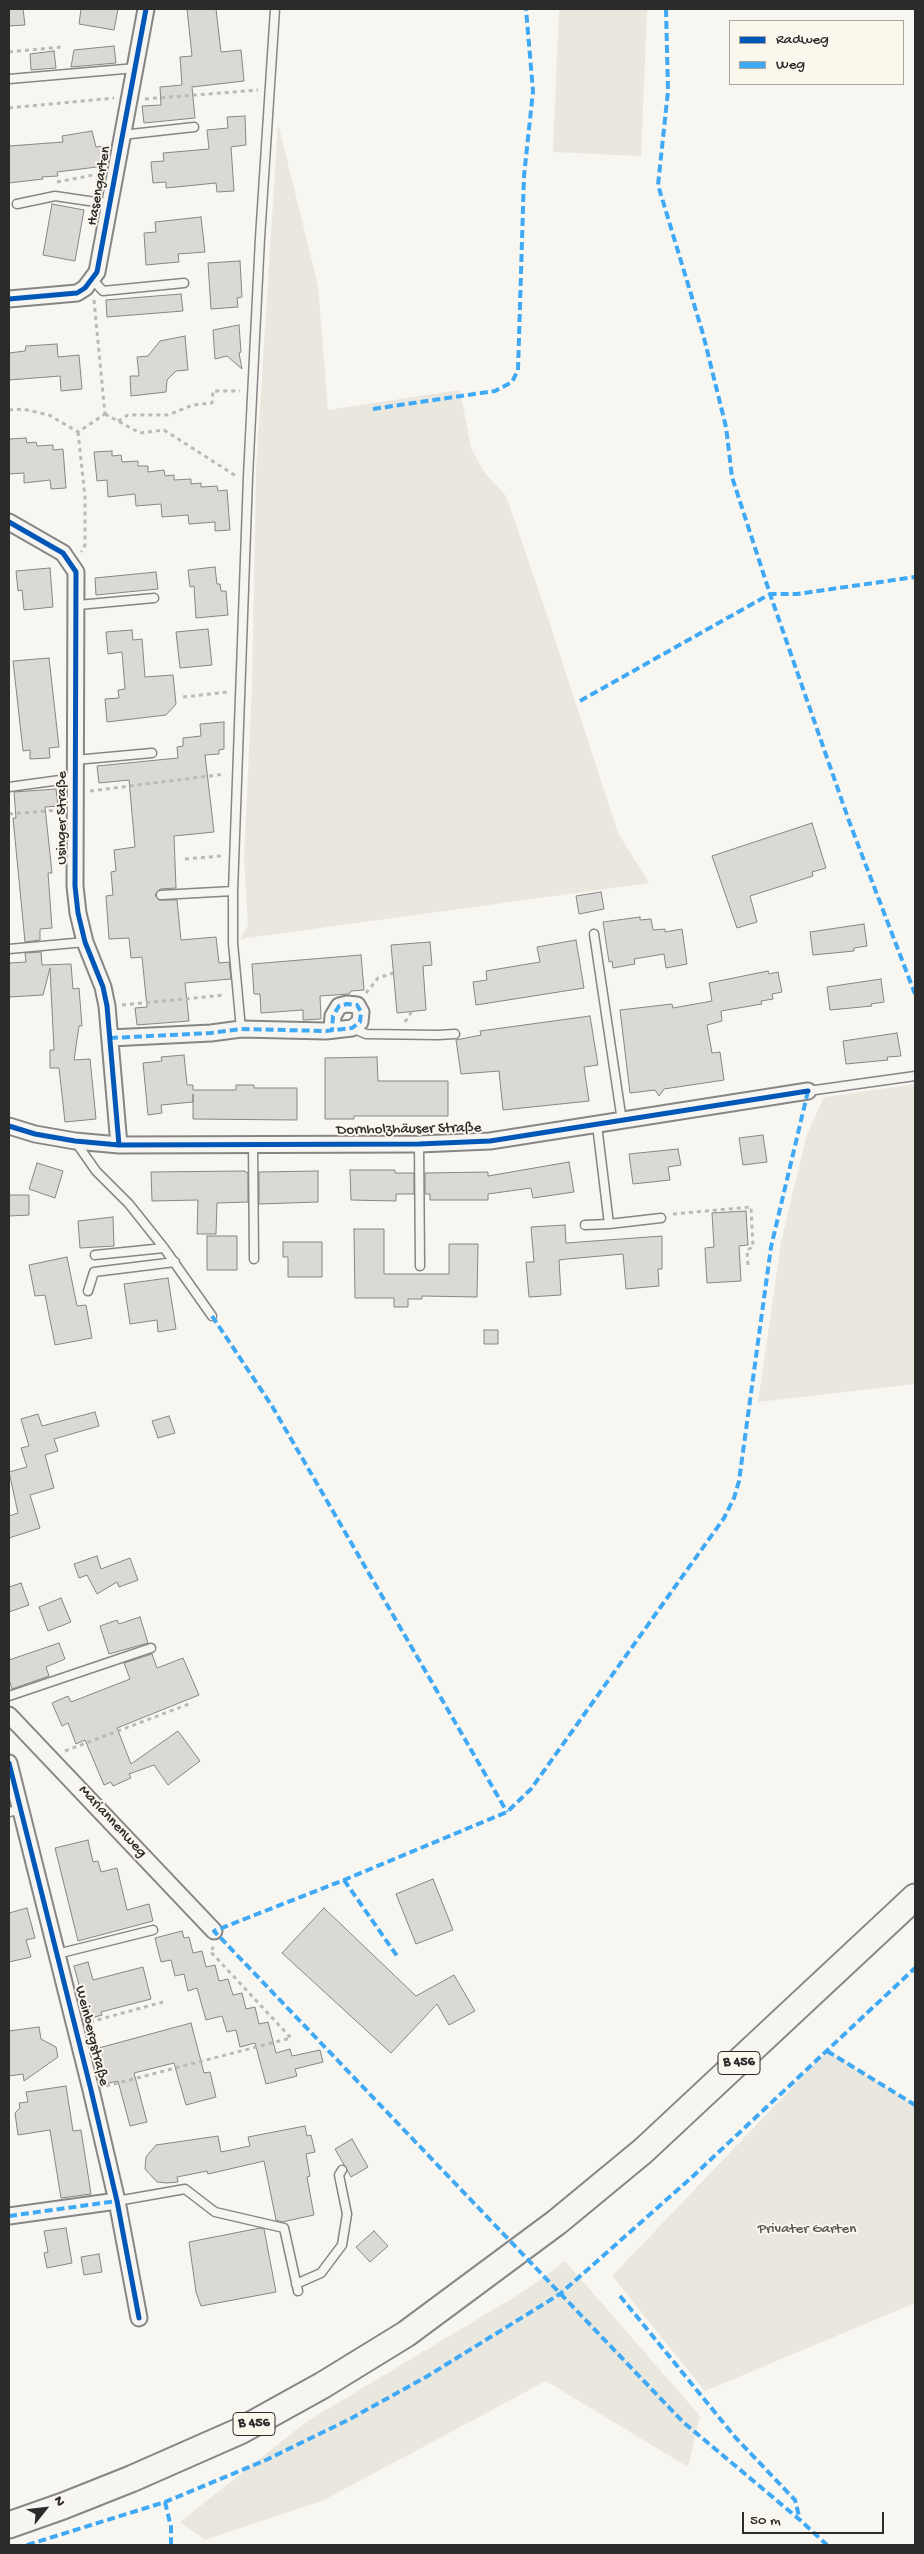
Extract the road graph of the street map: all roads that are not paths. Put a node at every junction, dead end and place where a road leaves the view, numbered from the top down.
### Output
1 (146, 9) edge
2 (275, 9) edge
3 (136, 68) junction
4 (9, 78) edge
5 (194, 127) dead end
6 (122, 135) junction
7 (17, 204) dead end
8 (109, 204) junction
9 (92, 280) junction
10 (184, 283) dead end
11 (9, 298) edge
12 (9, 522) edge
13 (154, 598) dead end
14 (78, 605) junction
15 (152, 753) dead end
16 (75, 760) junction
17 (75, 786) junction
18 (9, 787) edge
19 (233, 891) junction
20 (160, 895) dead end
21 (594, 934) dead end
22 (86, 942) junction
23 (9, 949) edge
24 (241, 1028) junction
25 (352, 1028) junction
26 (332, 1030) junction
27 (455, 1034) dead end
28 (110, 1038) junction
29 (915, 1076) edge
30 (808, 1091) joint
31 (622, 1121) junction
32 (597, 1124) junction
33 (9, 1126) edge
34 (75, 1141) junction
35 (419, 1144) junction
36 (119, 1145) junction
37 (253, 1145) junction
38 (661, 1218) road end
39 (609, 1224) junction
40 (585, 1225) dead end
41 (164, 1248) junction
42 (95, 1255) dead end
43 (254, 1259) dead end
44 (175, 1262) junction
45 (420, 1266) dead end
46 (88, 1292) dead end
47 (212, 1316) dead end
48 (151, 1648) dead end
49 (9, 1696) edge
50 (9, 1715) edge
51 (9, 1766) edge
52 (14, 1811) edge
53 (915, 1896) edge
54 (153, 1930) dead end
55 (214, 1931) dead end
56 (57, 1954) junction
57 (342, 2170) dead end
58 (117, 2201) junction
59 (9, 2216) edge
60 (139, 2318) dead end
61 (9, 2525) edge

1 - 3 street, Hasengarten
2 - 19 lane
3 - 4 lane
3 - 6 street, Hasengarten
5 - 6 lane
6 - 8 street, Hasengarten
7 - 8 lane
8 - 9 street, Hasengarten
9 - 10 lane
9 - 11 street
12 - 14 street, Usinger Straße
13 - 14 lane
14 - 16 street, Usinger Straße
15 - 16 lane
16 - 17 street, Usinger Straße
17 - 18 lane
17 - 22 street, Usinger Straße
19 - 20 lane
19 - 24 lane
21 - 31 lane
22 - 23 lane
22 - 28 street, Usinger Straße
24 - 26 street
24 - 28 street
25 - 26 street
25 - 26 street
25 - 27 lane
28 - 36 street, Usinger Straße
29 - 30 lane, Dornholzhäuser Straße
30 - 31 street, Dornholzhäuser Straße
31 - 32 street, Dornholzhäuser Straße
32 - 35 street, Dornholzhäuser Straße
32 - 39 lane
33 - 34 street, Dornholzhäuser Straße
34 - 36 street, Dornholzhäuser Straße
34 - 41 lane
35 - 37 street, Dornholzhäuser Straße
35 - 45 lane
36 - 37 street, Dornholzhäuser Straße
37 - 43 lane
38 - 39 lane
39 - 40 lane
41 - 42 lane
41 - 44 lane
44 - 46 lane
44 - 47 lane
48 - 49 lane
50 - 55 street, Mariannenweg
51 - 52 street, Weinbergstraße
52 - 56 street, Weinbergstraße
53 - 61 main road, B 456
54 - 56 lane
56 - 58 street, Weinbergstraße
57 - 58 lane
58 - 59 street
58 - 60 street, Weinbergstraße

